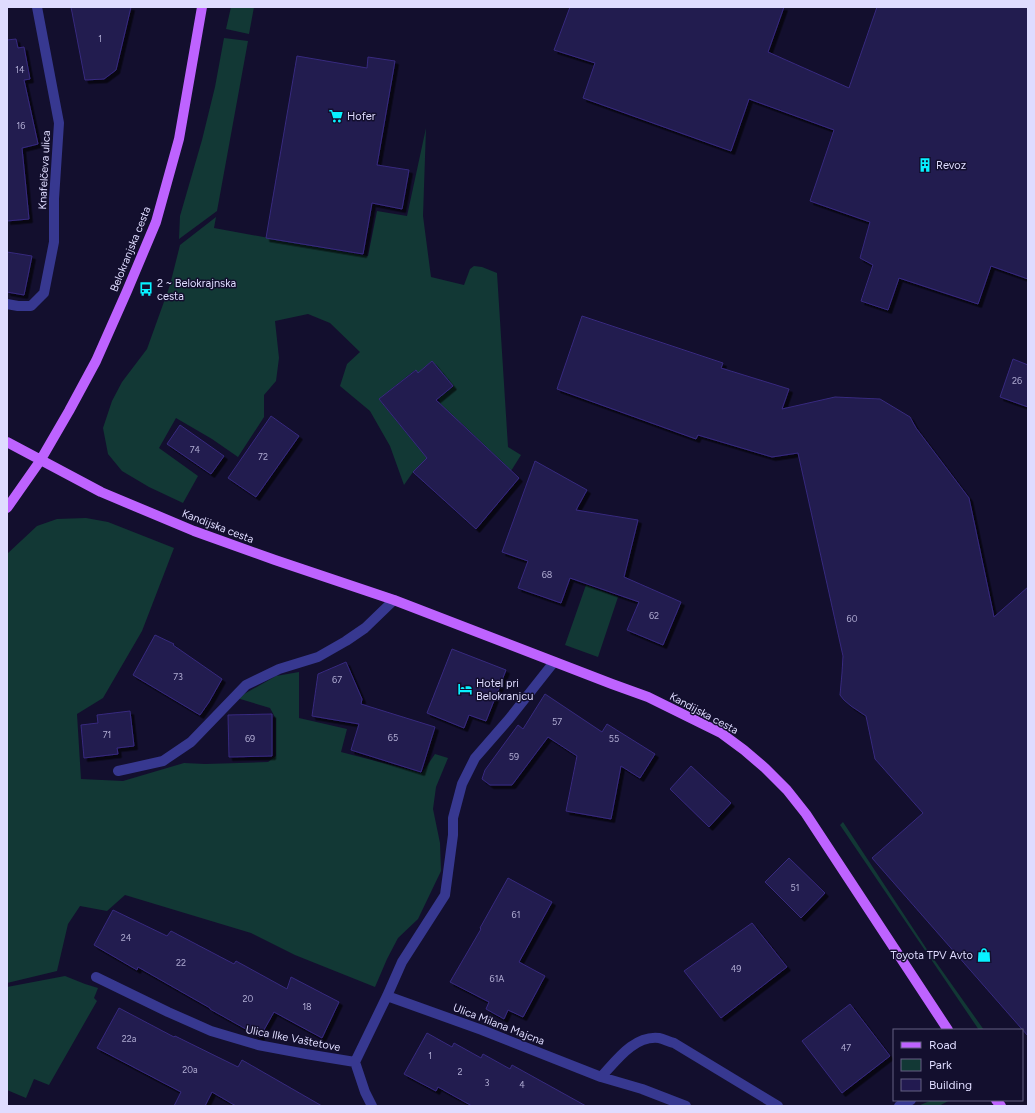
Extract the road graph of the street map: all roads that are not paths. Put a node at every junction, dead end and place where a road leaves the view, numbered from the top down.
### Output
1 (37, 7) edge
2 (202, 7) edge
3 (7, 304) edge
4 (7, 442) edge
5 (40, 460) junction
6 (7, 508) edge
7 (394, 600) junction
8 (554, 662) junction
9 (118, 771) dead end
10 (96, 977) dead end
11 (387, 996) junction
12 (947, 1029) edge
13 (356, 1062) junction
14 (601, 1077) junction
15 (909, 1101) edge
16 (372, 1106) edge
17 (686, 1106) edge
18 (778, 1106) edge
19 (899, 1106) edge

1 - 3 street, Knafelčeva ulica
2 - 5 main road, Belokranjska cesta
4 - 5 main road, Kandijska cesta
5 - 6 main road, Belokranjska cesta
5 - 7 main road, Kandijska cesta
7 - 8 main road, Kandijska cesta
7 - 9 street
8 - 11 street
8 - 12 main road, Kandijska cesta
10 - 13 street, Ulica Ilke Vaštetove
11 - 13 street
11 - 14 street, Ulica Milana Majcna
13 - 16 street
14 - 17 street, Ulica Milana Majcna
14 - 18 street
15 - 19 street

